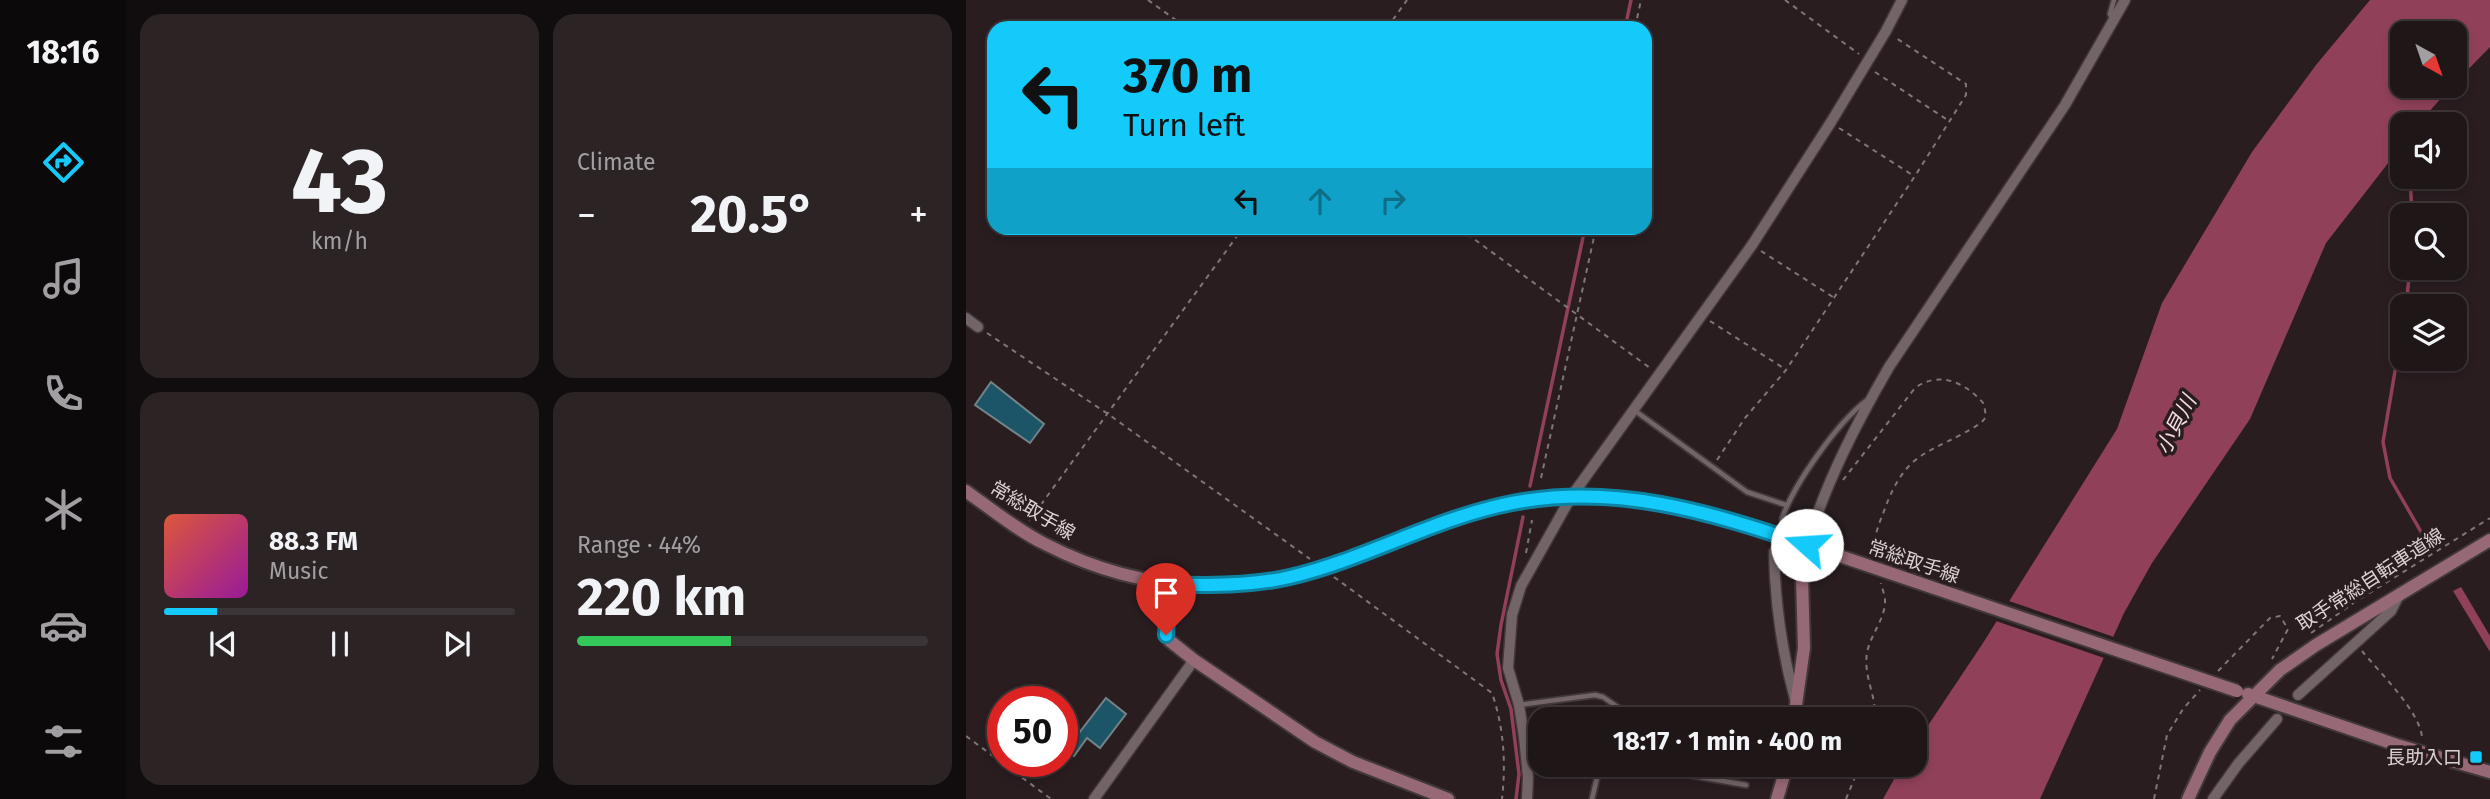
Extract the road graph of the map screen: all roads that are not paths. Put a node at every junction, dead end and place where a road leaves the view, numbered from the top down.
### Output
1 (1902, 0) edge
2 (2114, 0) edge
3 (2125, 0) edge
4 (2113, 21) junction
5 (966, 318) edge
6 (978, 327) road end
7 (1871, 398) junction
8 (1634, 410) junction
9 (966, 491) edge
10 (1570, 497) junction
11 (1786, 505) junction
12 (1782, 519) dead end
13 (2490, 540) edge
14 (1807, 545) junction
15 (1774, 552) dead end
16 (1169, 584) junction
17 (2400, 593) junction
18 (1194, 660) junction
19 (2253, 695) junction
20 (2298, 695) dead end
21 (1796, 703) junction
22 (1519, 705) junction
23 (1614, 707) edge
24 (1796, 707) edge
25 (2277, 719) dead end
26 (2490, 772) edge
27 (1597, 777) edge
28 (1700, 777) edge
29 (1783, 777) edge
30 (1746, 785) dead end
31 (1094, 799) edge
32 (1448, 799) edge
33 (1527, 799) edge
34 (1592, 799) edge
35 (1777, 799) edge
36 (2188, 799) edge
37 (2213, 799) edge

1 - 8 street
2 - 4 lane
3 - 4 street
4 - 7 street
5 - 6 street
7 - 11 lane
7 - 14 street
8 - 10 street
8 - 11 lane
9 - 16 main road, 常総取手線
10 - 14 main road, 常総取手線
10 - 16 main road, 常総取手線
10 - 22 street
11 - 12 lane
13 - 17 main road
14 - 19 main road, 常総取手線, bridge
14 - 21 main road
15 - 21 street
16 - 18 main road
17 - 19 main road
17 - 20 street
18 - 31 street
18 - 32 main road
19 - 26 main road, 常総取手線
19 - 36 main road
21 - 24 main road
22 - 23 lane
22 - 33 street
25 - 37 street
27 - 34 lane
28 - 30 lane
29 - 35 main road

